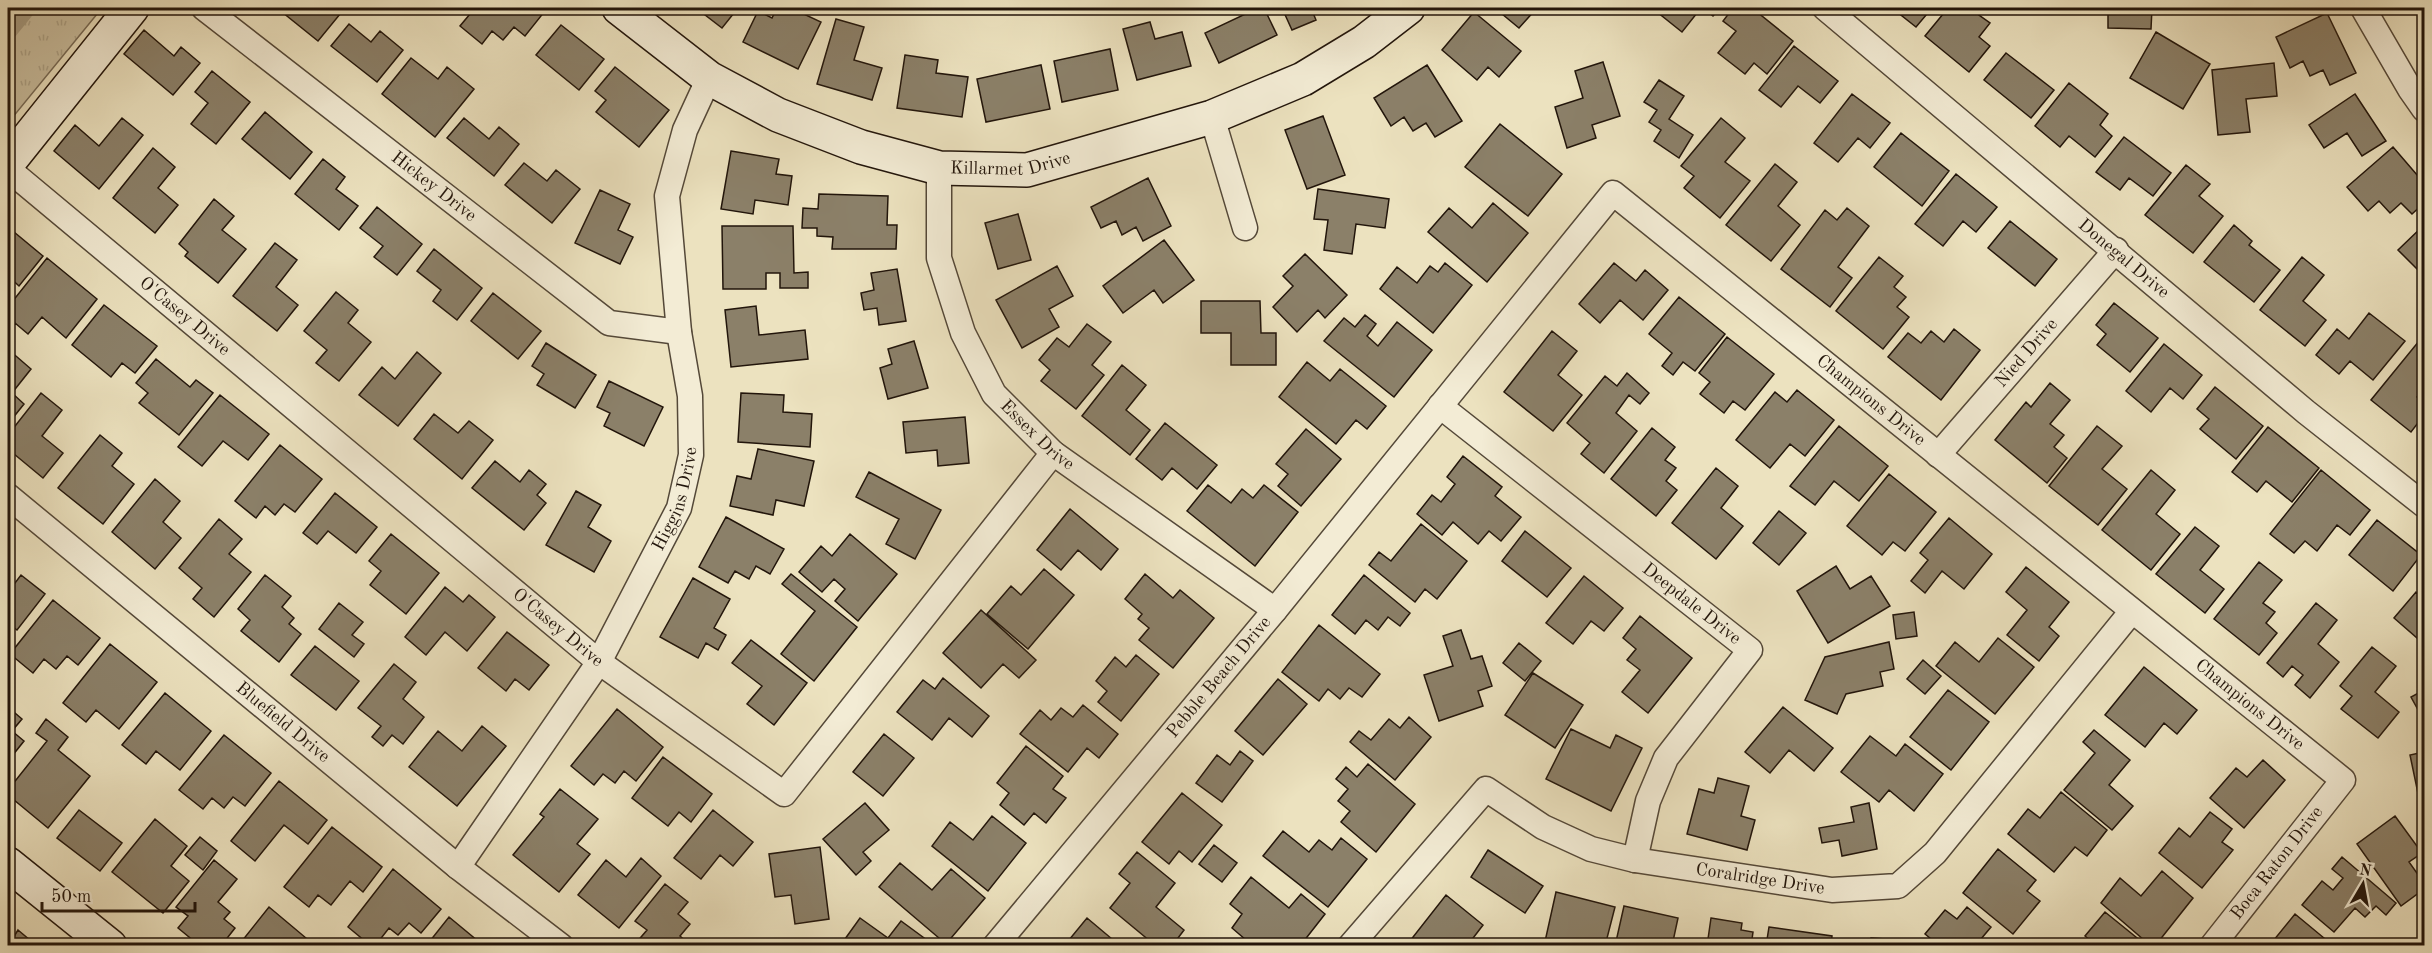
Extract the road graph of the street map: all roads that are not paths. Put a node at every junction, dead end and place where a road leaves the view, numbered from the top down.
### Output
1 (132, 8) edge
2 (204, 8) edge
3 (619, 8) edge
4 (1408, 8) edge
5 (1825, 8) edge
6 (2363, 8) edge
7 (709, 78) junction
8 (2424, 109) edge
9 (1212, 117) junction
10 (8, 163) edge
11 (939, 168) junction
12 (8, 169) edge
13 (1245, 228) dead end
14 (2116, 250) junction
15 (679, 332) junction
16 (1440, 406) junction
17 (1053, 453) junction
18 (1938, 455) junction
19 (8, 496) edge
20 (2424, 505) edge
21 (1275, 610) junction
22 (2132, 611) junction
23 (599, 662) junction
24 (2343, 780) joint
25 (1635, 860) junction
26 (8, 864) edge
27 (458, 867) junction
28 (110, 945) edge
29 (561, 945) edge
30 (995, 945) edge
31 (1350, 945) edge
32 (2212, 945) edge

1 - 10 street
2 - 15 street, Hickey Drive
3 - 7 street, Killarmet Drive
4 - 9 street, Killarmet Drive
5 - 14 street, Donegal Drive
6 - 8 street
7 - 11 street, Killarmet Drive
7 - 15 street, Higgins Drive
9 - 11 street, Killarmet Drive
9 - 13 street
11 - 17 street, Essex Drive
12 - 23 street, O'Casey Drive
14 - 18 street, Nied Drive
14 - 20 street, Donegal Drive
15 - 23 street, Higgins Drive
16 - 18 street, Champions Drive
16 - 21 street, Pebble Beach Drive
16 - 25 street, Deepdale Drive
17 - 21 street, Essex Drive
17 - 23 street, O'Casey Drive
18 - 22 street, Champions Drive
19 - 27 street, Bluefield Drive
21 - 30 street, Pebble Beach Drive
22 - 24 street, Champions Drive
22 - 25 street, Coralridge Drive
23 - 27 street, Higgins Drive
24 - 32 street, Boca Raton Drive
25 - 31 street, Coralridge Drive
26 - 28 street
27 - 29 street, Bluefield Drive

